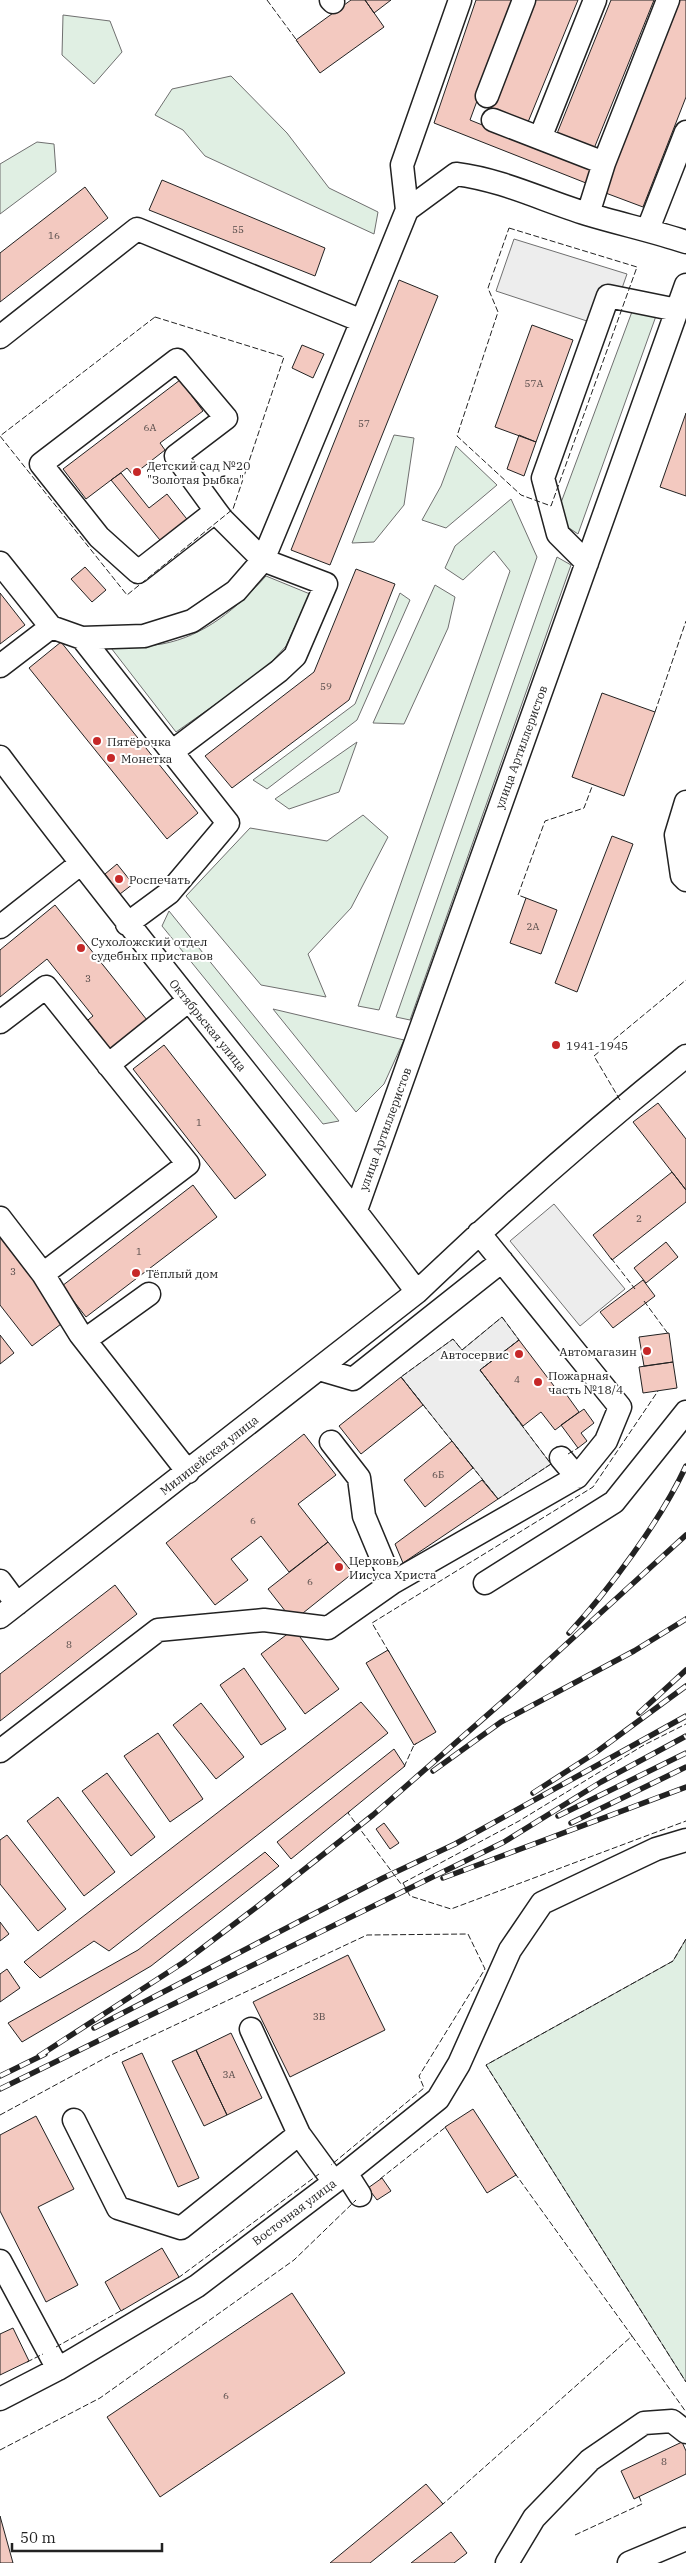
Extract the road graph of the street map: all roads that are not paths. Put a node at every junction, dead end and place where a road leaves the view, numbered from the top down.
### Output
1 (460, 0) edge
2 (524, 0) edge
3 (595, 0) edge
4 (668, 0) edge
5 (487, 96) dead end
6 (493, 120) dead end
7 (686, 132) edge
8 (540, 138) junction
9 (604, 163) junction
10 (407, 210) junction
11 (588, 214) junction
12 (648, 229) junction
13 (686, 242) edge
14 (686, 285) edge
15 (677, 310) junction
16 (362, 321) junction
17 (0, 338) edge
18 (216, 511) junction
19 (263, 560) junction
20 (0, 563) edge
21 (587, 563) junction
22 (51, 627) junction
23 (82, 638) junction
24 (0, 666) edge
25 (173, 751) junction
26 (0, 757) edge
27 (686, 802) edge
28 (80, 864) junction
29 (686, 880) edge
30 (127, 924) junction
31 (0, 927) edge
32 (188, 1000) junction
33 (0, 1022) edge
34 (686, 1056) edge
35 (108, 1065) junction
36 (356, 1210) junction
37 (0, 1218) edge
38 (479, 1233) junction
39 (502, 1261) junction
40 (43, 1274) junction
41 (417, 1292) junction
42 (149, 1294) dead end
43 (86, 1340) junction
44 (319, 1369) junction
45 (686, 1412) edge
46 (330, 1442) dead end
47 (561, 1458) dead end
48 (188, 1472) junction
49 (576, 1477) junction
50 (0, 1581) edge
51 (392, 1583) junction
52 (485, 1583) dead end
53 (17, 1604) junction
54 (0, 1618) edge
55 (0, 1751) edge
56 (686, 1840) edge
57 (251, 2029) dead end
58 (74, 2120) dead end
59 (299, 2134) junction
60 (340, 2178) junction
61 (360, 2195) dead end
62 (0, 2261) edge
63 (58, 2369) junction
64 (0, 2399) edge
65 (686, 2432) edge
66 (686, 2539) edge
67 (507, 2563) edge
68 (629, 2563) edge

1 - 10 street
2 - 5 street
3 - 8 street
4 - 9 street
6 - 8 street
7 - 12 street
8 - 9 street
9 - 11 street
10 - 11 street
10 - 16 street
11 - 12 street
12 - 13 street
14 - 15 street, улица Артиллеристов
15 - 21 street, улица Артиллеристов
15 - 21 street
16 - 17 street
16 - 19 street
18 - 18 street
18 - 19 street
19 - 23 street
19 - 25 street
20 - 22 street
21 - 36 street, улица Артиллеристов
22 - 23 street
22 - 24 street
23 - 25 street
25 - 30 street
26 - 28 street, Октябрьская улица
27 - 29 street
28 - 30 street, Октябрьская улица
28 - 31 street
30 - 32 street, Октябрьская улица
32 - 35 street
32 - 36 street, Октябрьская улица
33 - 35 street
34 - 38 street, Милицейская улица
35 - 40 street
36 - 41 street, Октябрьская улица
37 - 40 street
38 - 39 street
38 - 41 street, Милицейская улица
39 - 44 street
39 - 49 street
40 - 43 street
41 - 44 street, Милицейская улица
42 - 43 street
43 - 48 street
44 - 48 street, Милицейская улица
45 - 52 street
46 - 51 street
47 - 49 street
48 - 53 street, Милицейская улица
49 - 51 street
50 - 53 street
51 - 55 street
53 - 54 street, Милицейская улица
56 - 60 street, Восточная улица
57 - 59 street
58 - 59 street
59 - 60 street
60 - 61 street
60 - 63 street, Восточная улица
62 - 63 street
63 - 64 street, Восточная улица
65 - 67 street
66 - 68 street

